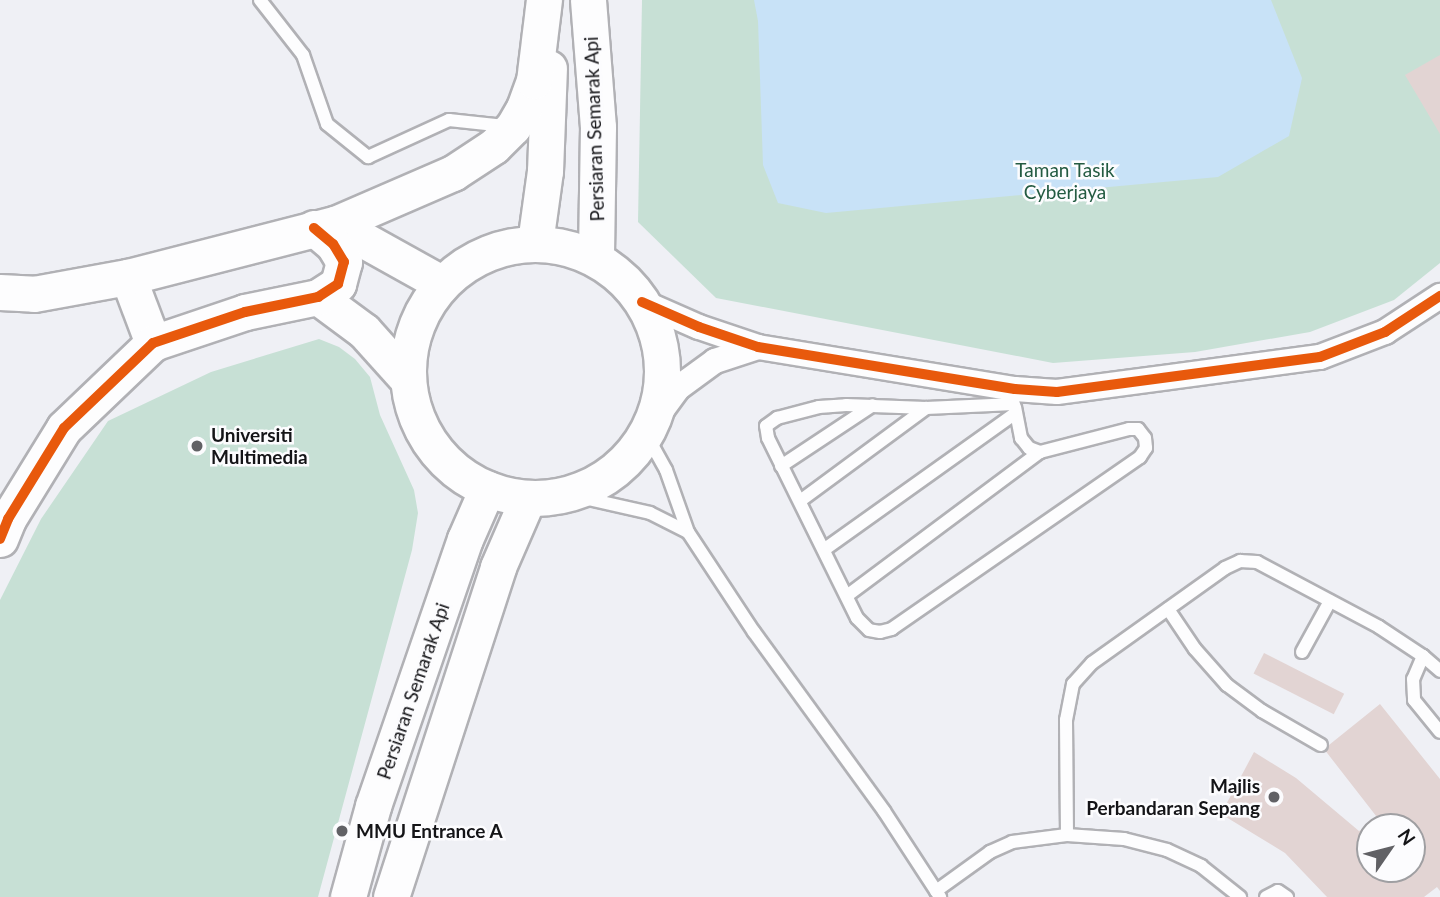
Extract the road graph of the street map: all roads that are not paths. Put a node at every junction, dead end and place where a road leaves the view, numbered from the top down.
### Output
1 (260, 0) edge
2 (545, 0) edge
3 (588, 0) edge
4 (513, 127) junction
5 (324, 226) junction
6 (535, 243) junction
7 (596, 259) junction
8 (128, 277) junction
9 (441, 283) junction
10 (0, 292) edge
11 (1440, 296) edge
12 (318, 297) junction
13 (642, 302) junction
14 (153, 342) junction
15 (758, 347) junction
16 (407, 379) junction
17 (1015, 402) junction
18 (873, 405) junction
19 (926, 408) junction
20 (648, 429) junction
21 (1040, 452) junction
22 (781, 466) junction
23 (487, 489) junction
24 (566, 494) junction
25 (528, 498) junction
26 (800, 500) junction
27 (688, 532) junction
28 (0, 539) edge
29 (825, 549) junction
30 (848, 595) junction
31 (1330, 601) junction
32 (1168, 609) junction
33 (1302, 652) dead end
34 (1423, 656) junction
35 (1440, 671) edge
36 (1440, 732) edge
37 (1321, 745) dead end
38 (1067, 835) junction
39 (938, 894) edge
40 (348, 897) edge
41 (391, 897) edge
42 (1240, 897) edge
43 (1266, 897) edge
44 (1287, 897) edge

1 - 4 lane
2 - 4 main road
2 - 6 main road
3 - 7 main road, Persiaran Semarak Api
4 - 5 main road
5 - 8 main road
5 - 9 main road
5 - 12 main road
6 - 7 main road
6 - 9 main road
7 - 13 main road
8 - 10 main road
8 - 14 main road
9 - 16 main road
11 - 17 street
12 - 14 main road
12 - 16 main road
13 - 15 street
13 - 20 main road
14 - 28 main road
15 - 17 street
15 - 20 street
16 - 23 main road
17 - 19 lane
17 - 21 lane
17 - 29 lane
18 - 19 lane
18 - 22 lane
18 - 22 lane
19 - 26 lane
20 - 24 main road
20 - 27 lane
21 - 30 lane
21 - 30 lane
22 - 26 lane
23 - 25 main road
23 - 40 main road, Persiaran Semarak Api
24 - 25 main road
24 - 27 lane
25 - 41 main road
26 - 29 lane
27 - 39 lane
29 - 30 lane
31 - 32 lane
31 - 33 lane
31 - 34 lane
32 - 37 lane
32 - 38 lane
34 - 35 lane
34 - 36 lane
38 - 39 lane
38 - 42 lane
43 - 44 lane

